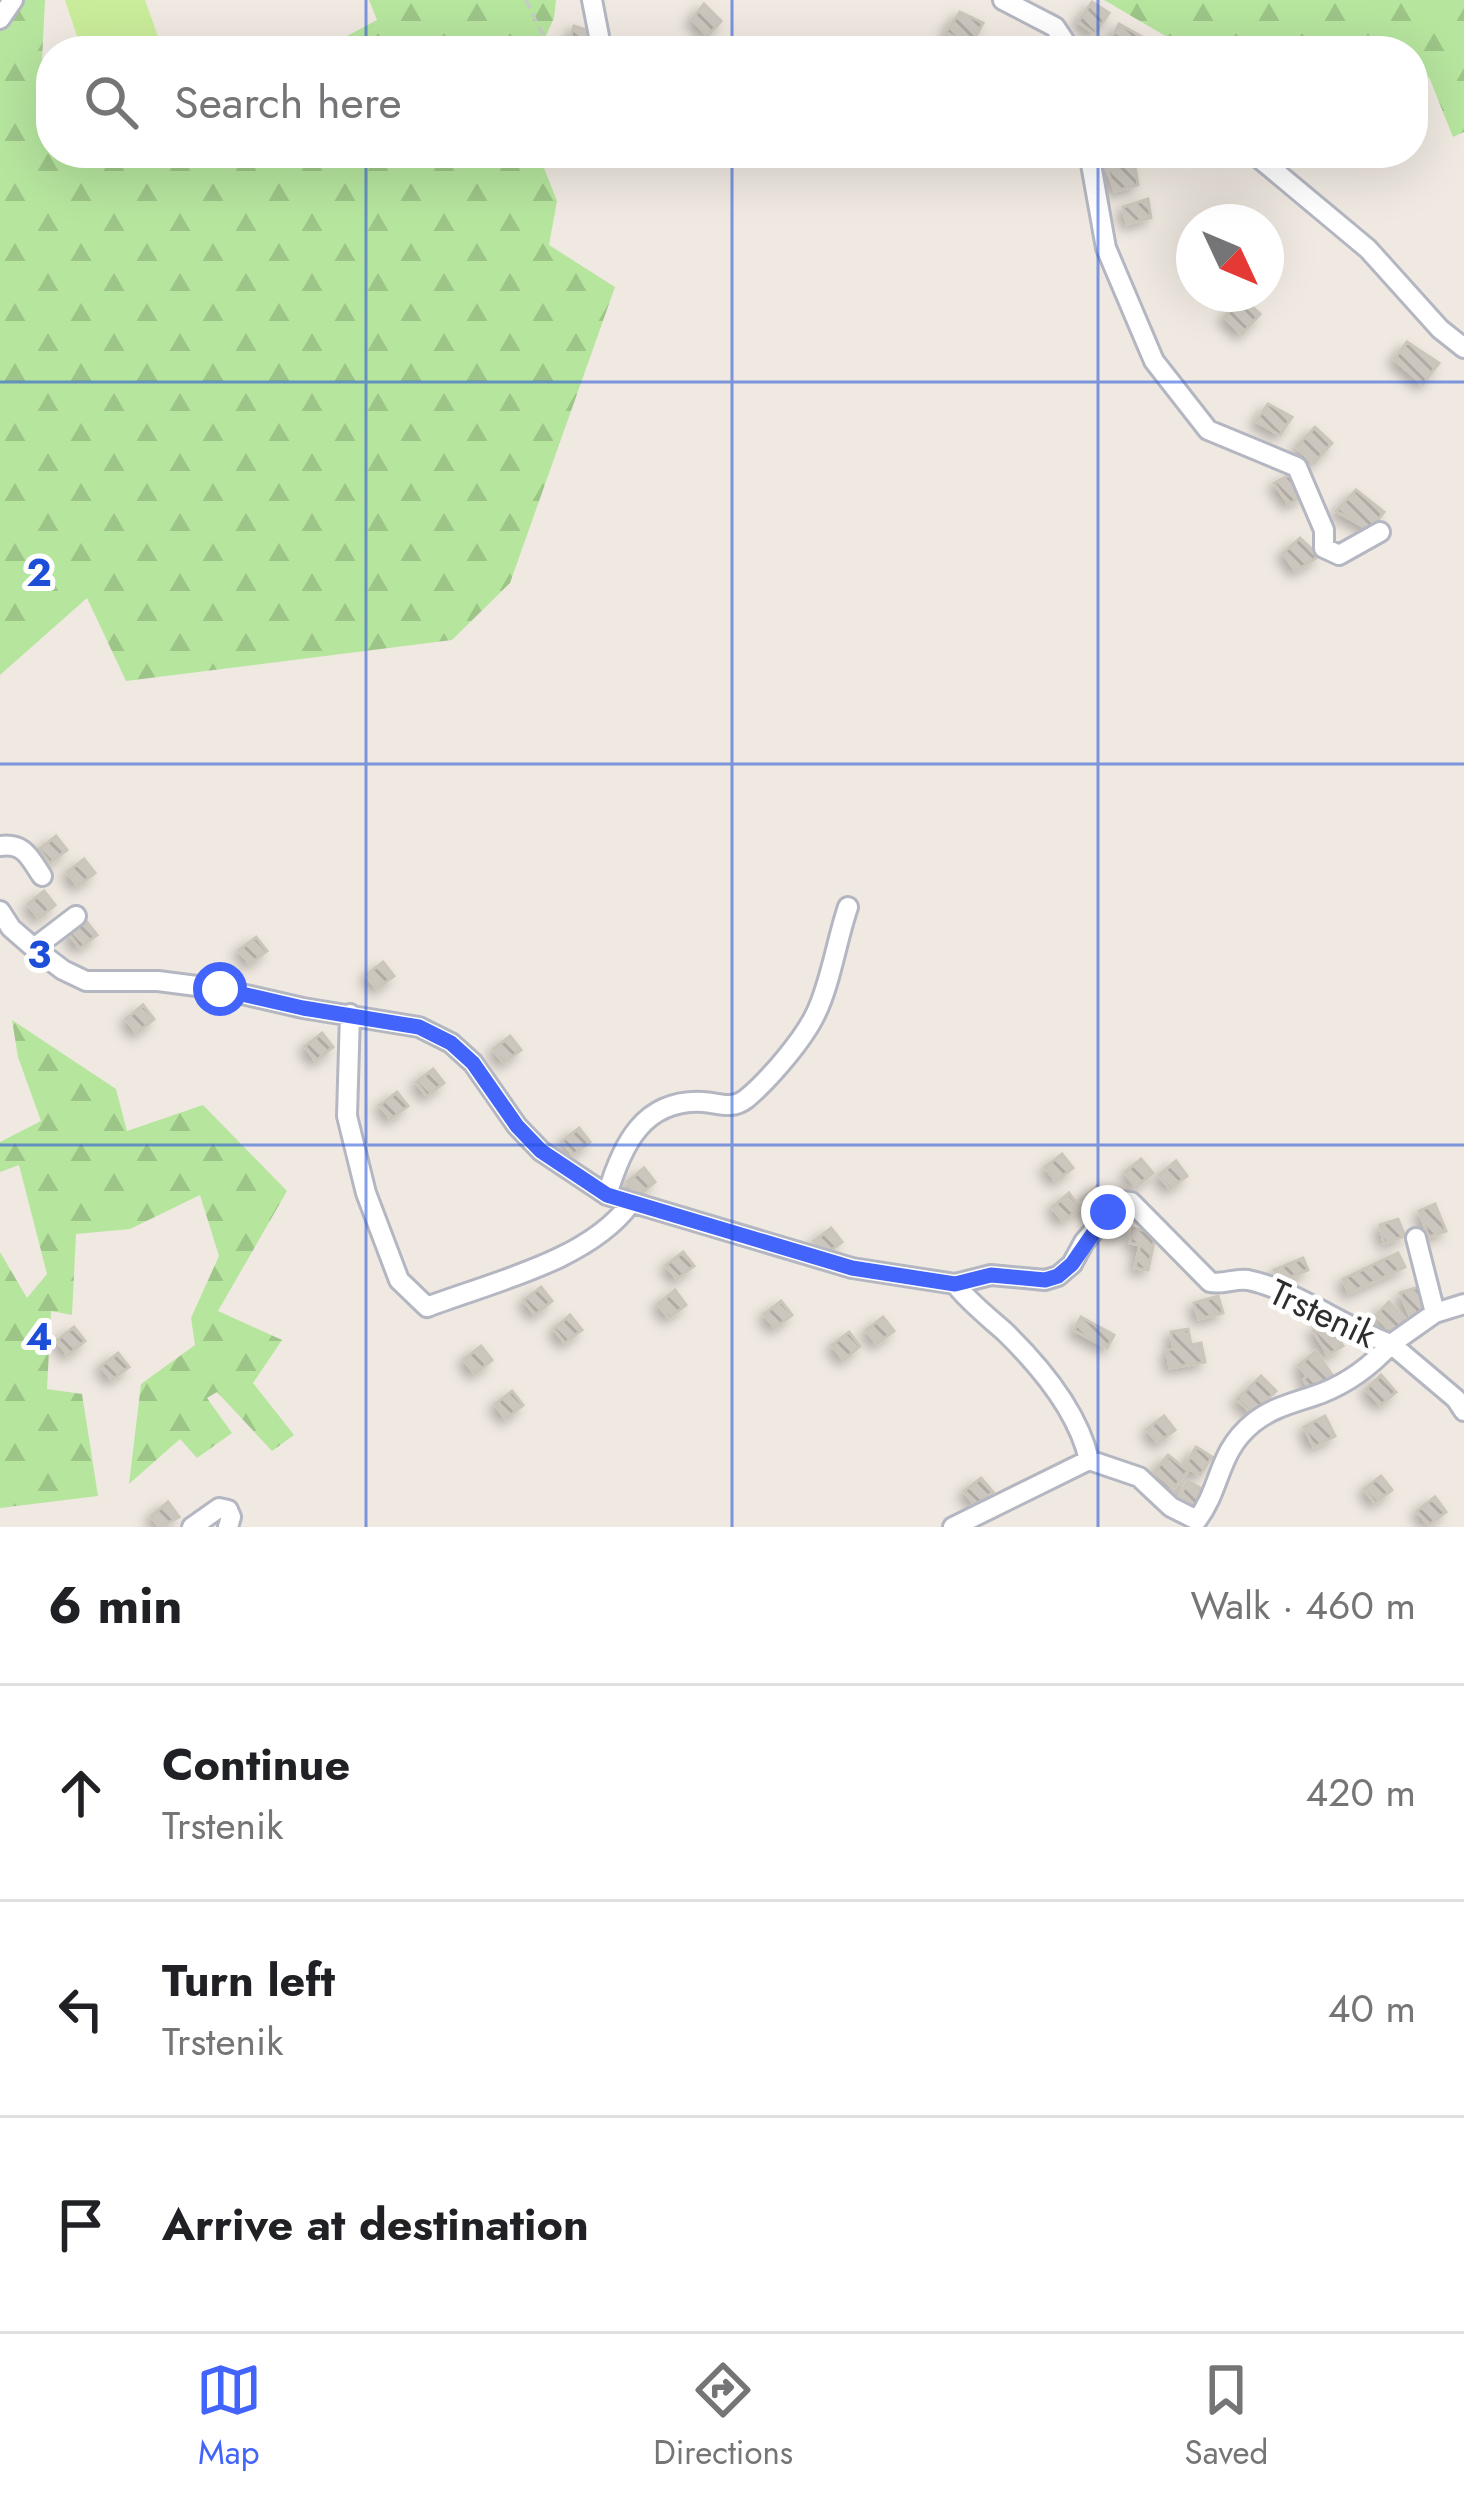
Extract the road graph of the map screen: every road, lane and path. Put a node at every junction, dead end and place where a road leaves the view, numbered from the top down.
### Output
1 (13, 0) edge
2 (526, 0) edge
3 (592, 0) edge
4 (1004, 0) edge
5 (0, 19) edge
6 (546, 36) edge
7 (598, 36) edge
8 (1061, 36) edge
9 (1093, 168) edge
10 (1270, 168) edge
11 (1464, 348) edge
12 (1380, 532) dead end
13 (0, 846) edge
14 (42, 876) dead end
15 (848, 907) dead end
16 (0, 911) edge
17 (76, 916) dead end
18 (34, 949) junction
19 (350, 1014) junction
20 (607, 1195) junction
21 (630, 1204) junction
22 (1416, 1238) dead end
23 (955, 1284) junction
24 (1464, 1304) edge
25 (1435, 1313) junction
26 (1390, 1344) junction
27 (1464, 1411) edge
28 (1089, 1460) junction
29 (1197, 1523) edge
30 (192, 1527) edge
31 (228, 1527) edge
32 (952, 1527) edge

1 - 5 street
2 - 6 path
3 - 7 street
4 - 8 street
9 - 12 street
10 - 11 street
13 - 14 street
15 - 20 street
16 - 18 street, Trstenik
17 - 18 street
18 - 19 street, Trstenik
19 - 20 street, Trstenik
19 - 21 street
20 - 21 street, Trstenik
21 - 23 street, Trstenik
22 - 25 street, Trstenik
23 - 26 street, Trstenik
23 - 28 street
24 - 25 street, Trstenik
25 - 26 street, Trstenik
26 - 27 street, Trstenik
26 - 29 street, Trstenik
28 - 29 street, Trstenik
28 - 32 street
30 - 31 street

